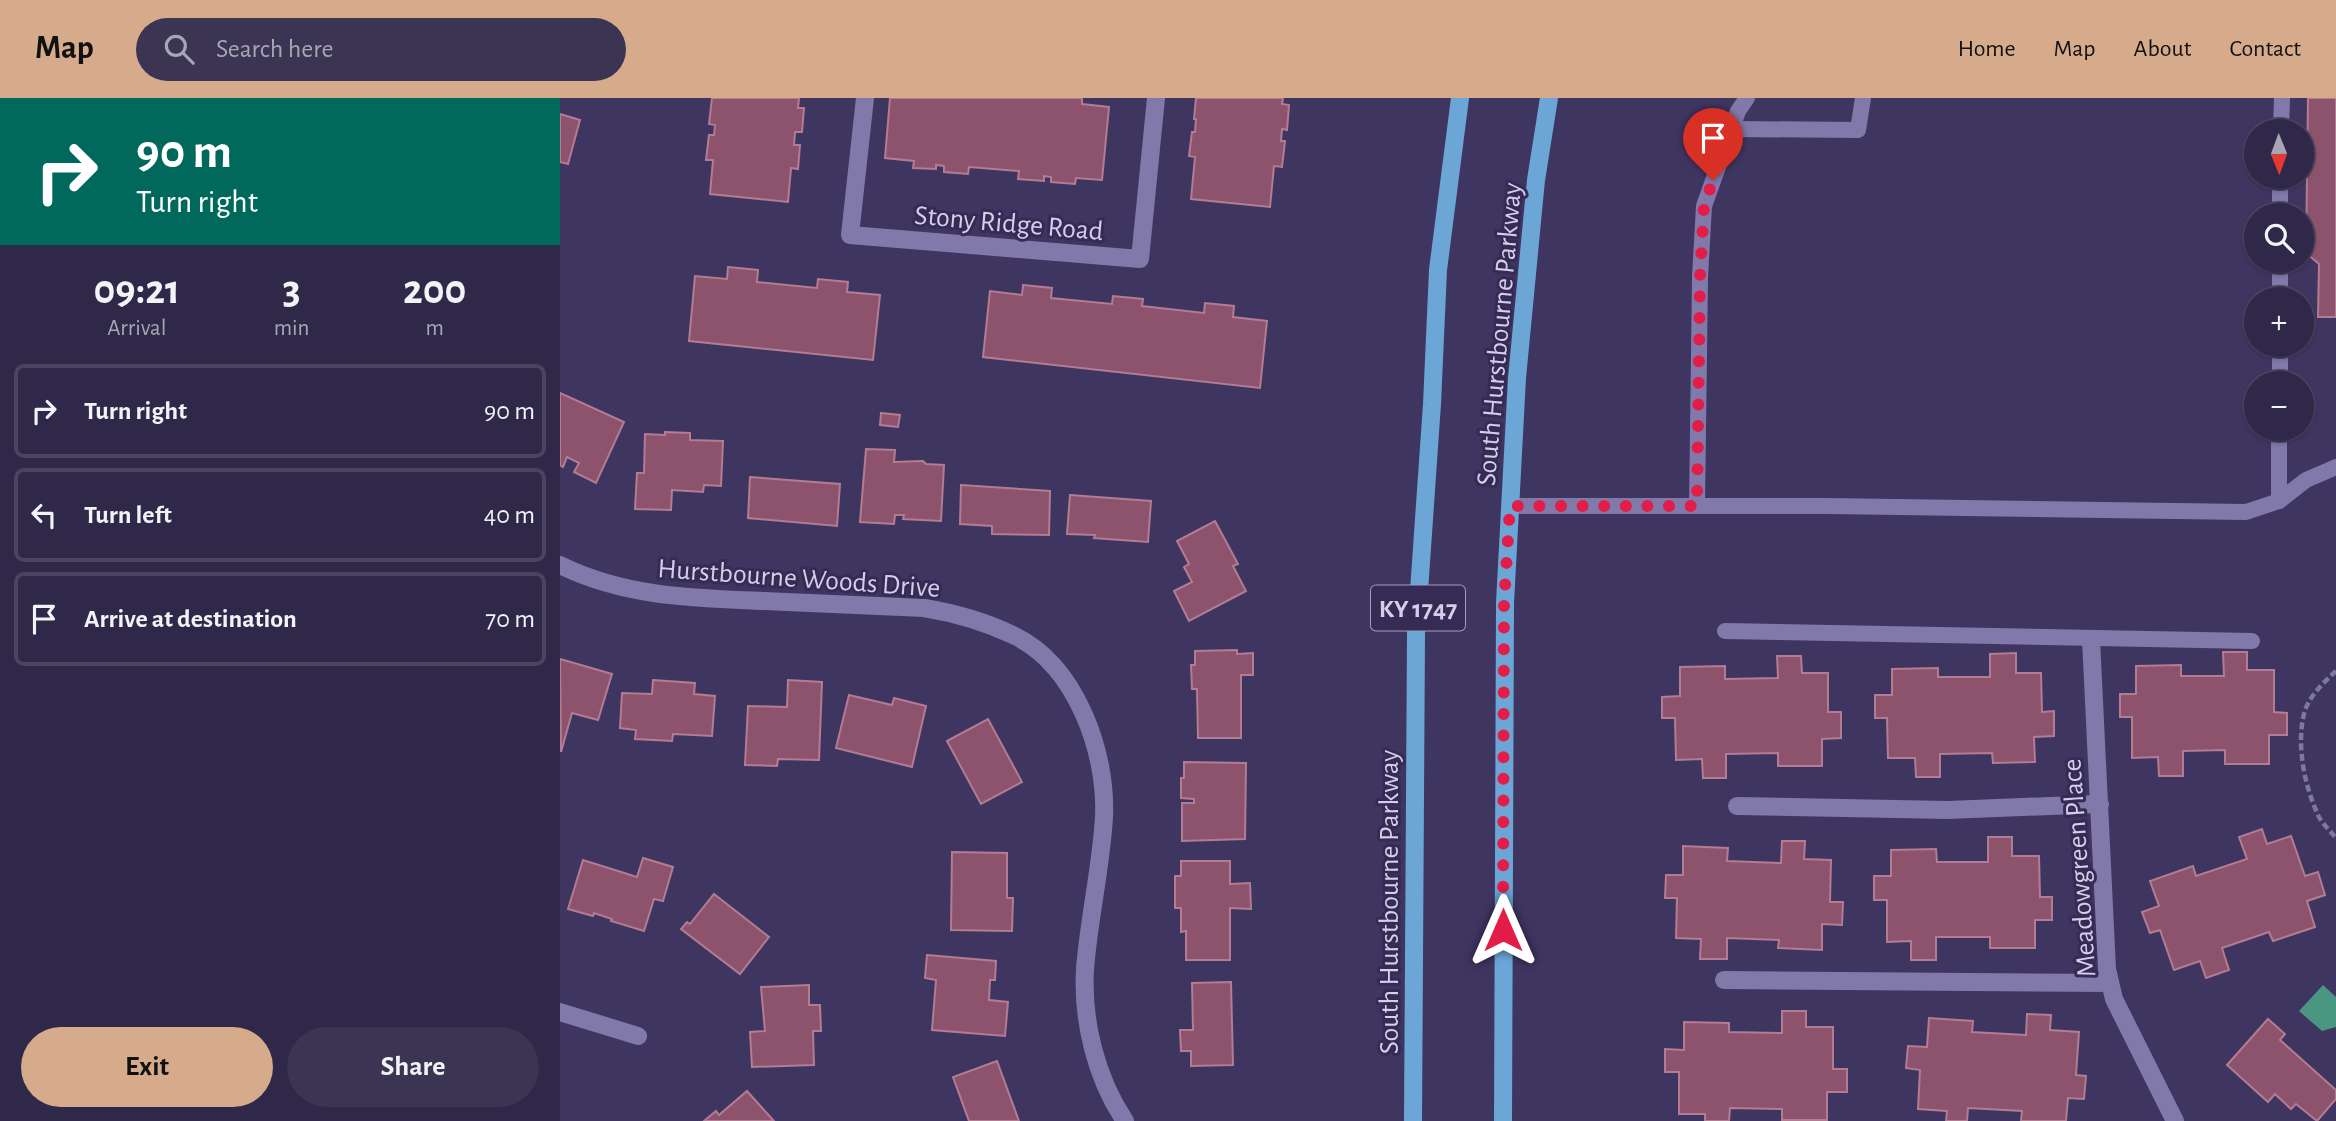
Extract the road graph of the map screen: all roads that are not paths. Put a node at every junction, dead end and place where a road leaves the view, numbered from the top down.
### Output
1 (865, 98) edge
2 (1156, 98) edge
3 (1460, 98) edge
4 (1549, 98) edge
5 (1747, 98) edge
6 (1863, 98) edge
7 (2282, 98) edge
8 (2281, 119) edge
9 (1732, 129) junction
10 (2279, 441) edge
11 (2336, 467) edge
12 (2279, 501) junction
13 (1510, 506) junction
14 (1697, 506) junction
15 (560, 565) edge
16 (1725, 631) dead end
17 (2091, 639) junction
18 (2252, 642) dead end
19 (2100, 804) junction
20 (1737, 806) dead end
21 (1724, 980) dead end
22 (2110, 983) junction
23 (560, 1012) edge
24 (638, 1036) dead end
25 (1125, 1121) edge
26 (1413, 1121) edge
27 (1503, 1121) edge
28 (2175, 1121) edge

1 - 2 street, Stony Ridge Road
3 - 26 main road, South Hurstbourne Parkway / KY 1747
4 - 13 main road, South Hurstbourne Parkway / KY 1747
5 - 9 lane
6 - 9 lane
7 - 8 lane
9 - 14 lane
10 - 12 lane
11 - 12 lane
12 - 14 lane
13 - 14 lane
13 - 27 main road, South Hurstbourne Parkway / KY 1747
15 - 25 street, Hurstbourne Woods Drive
16 - 17 lane
17 - 18 lane
17 - 19 street, Meadowgreen Place
19 - 20 street
19 - 22 street, Meadowgreen Place
21 - 22 street
22 - 28 street, Meadowgreen Place
23 - 24 street

